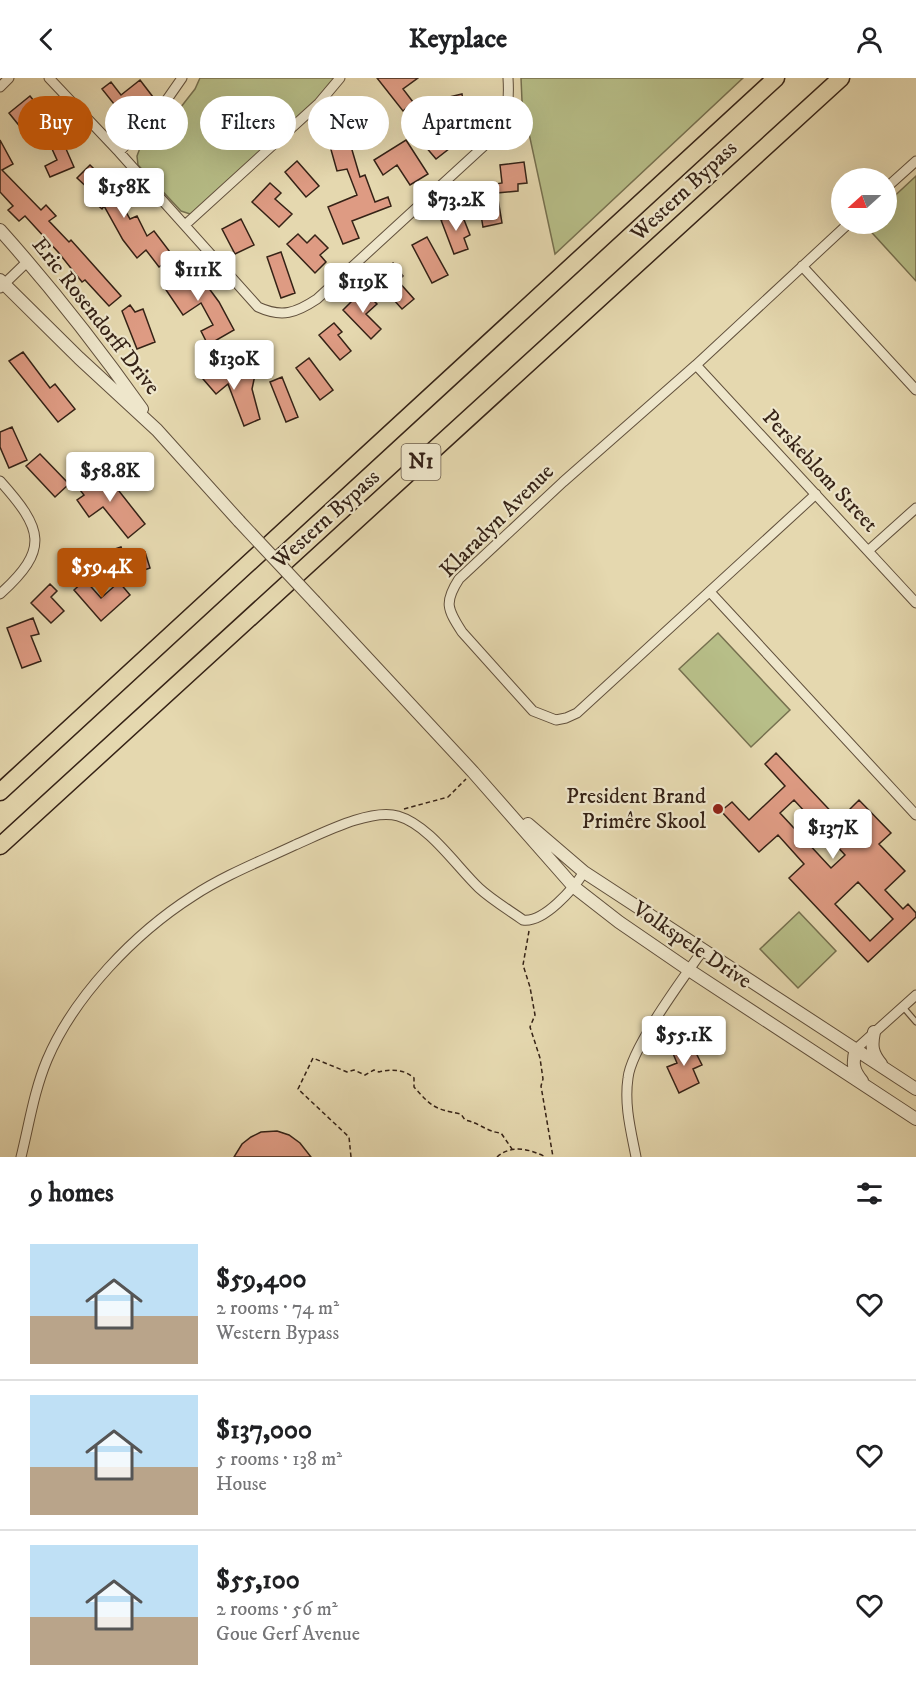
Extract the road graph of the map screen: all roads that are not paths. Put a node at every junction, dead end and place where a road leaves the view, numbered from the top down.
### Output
1 (9, 78) edge
2 (49, 78) edge
3 (182, 78) edge
4 (340, 78) edge
5 (508, 78) edge
6 (776, 78) edge
7 (841, 78) edge
8 (0, 87) edge
9 (119, 152) junction
10 (916, 161) edge
11 (897, 178) edge
12 (184, 225) junction
13 (0, 230) edge
14 (837, 234) edge
15 (28, 261) junction
16 (802, 266) junction
17 (1, 284) edge
18 (95, 343) junction
19 (79, 358) junction
20 (696, 365) junction
21 (916, 390) edge
22 (157, 430) junction
23 (0, 481) edge
24 (816, 494) junction
25 (916, 508) edge
26 (239, 521) joint
27 (868, 551) junction
28 (710, 592) junction
29 (0, 594) edge
30 (916, 603) edge
31 (473, 772) junction
32 (0, 792) edge
33 (916, 815) edge
34 (0, 846) edge
35 (584, 872) junction
36 (574, 887) junction
37 (704, 950) junction
38 (689, 970) junction
39 (916, 995) edge
40 (903, 1007) junction
41 (916, 1022) edge
42 (874, 1032) junction
43 (856, 1049) junction
44 (820, 1056) junction
45 (882, 1067) junction
46 (868, 1088) junction
47 (916, 1089) edge
48 (916, 1119) edge
49 (21, 1157) edge
50 (636, 1157) edge

1 - 8 street
2 - 9 street
3 - 9 street
4 - 12 street
5 - 12 street
6 - 32 highway, Western Bypass / N1
7 - 34 highway, Western Bypass / N1
9 - 12 street
10 - 11 street
13 - 15 street, Eric Rosendorff Drive
14 - 16 street, Klaradyn Avenue
15 - 17 street
15 - 18 street, Eric Rosendorff Drive
16 - 20 street, Klaradyn Avenue
16 - 21 street
17 - 19 street, Eric Rosendorff Drive
18 - 19 street
18 - 22 street, Eric Rosendorff Drive
19 - 22 street, Eric Rosendorff Drive
20 - 24 street, Perskeblom Street
20 - 28 street, Klaradyn Avenue
22 - 26 street, Eric Rosendorff Drive
23 - 29 street
24 - 27 street, Perskeblom Street
24 - 28 street, Klaradyn Avenue
25 - 27 street
26 - 31 street, Volkspele Drive, bridge
27 - 30 street, Perskeblom Street
28 - 33 street
31 - 35 street, Volkspele Drive
31 - 36 street, Volkspele Drive
35 - 36 street
35 - 37 street, Volkspele Drive
36 - 38 street, Volkspele Drive
36 - 49 street
37 - 38 street
37 - 43 street, Volkspele Drive
38 - 44 street, Volkspele Drive
38 - 50 street
39 - 40 street
40 - 41 lane
40 - 42 street
42 - 43 street
42 - 45 street
43 - 44 street
43 - 45 street, Volkspele Drive
43 - 46 street
44 - 46 street, Volkspele Drive
45 - 47 street, Volkspele Drive
46 - 48 street, Volkspele Drive

